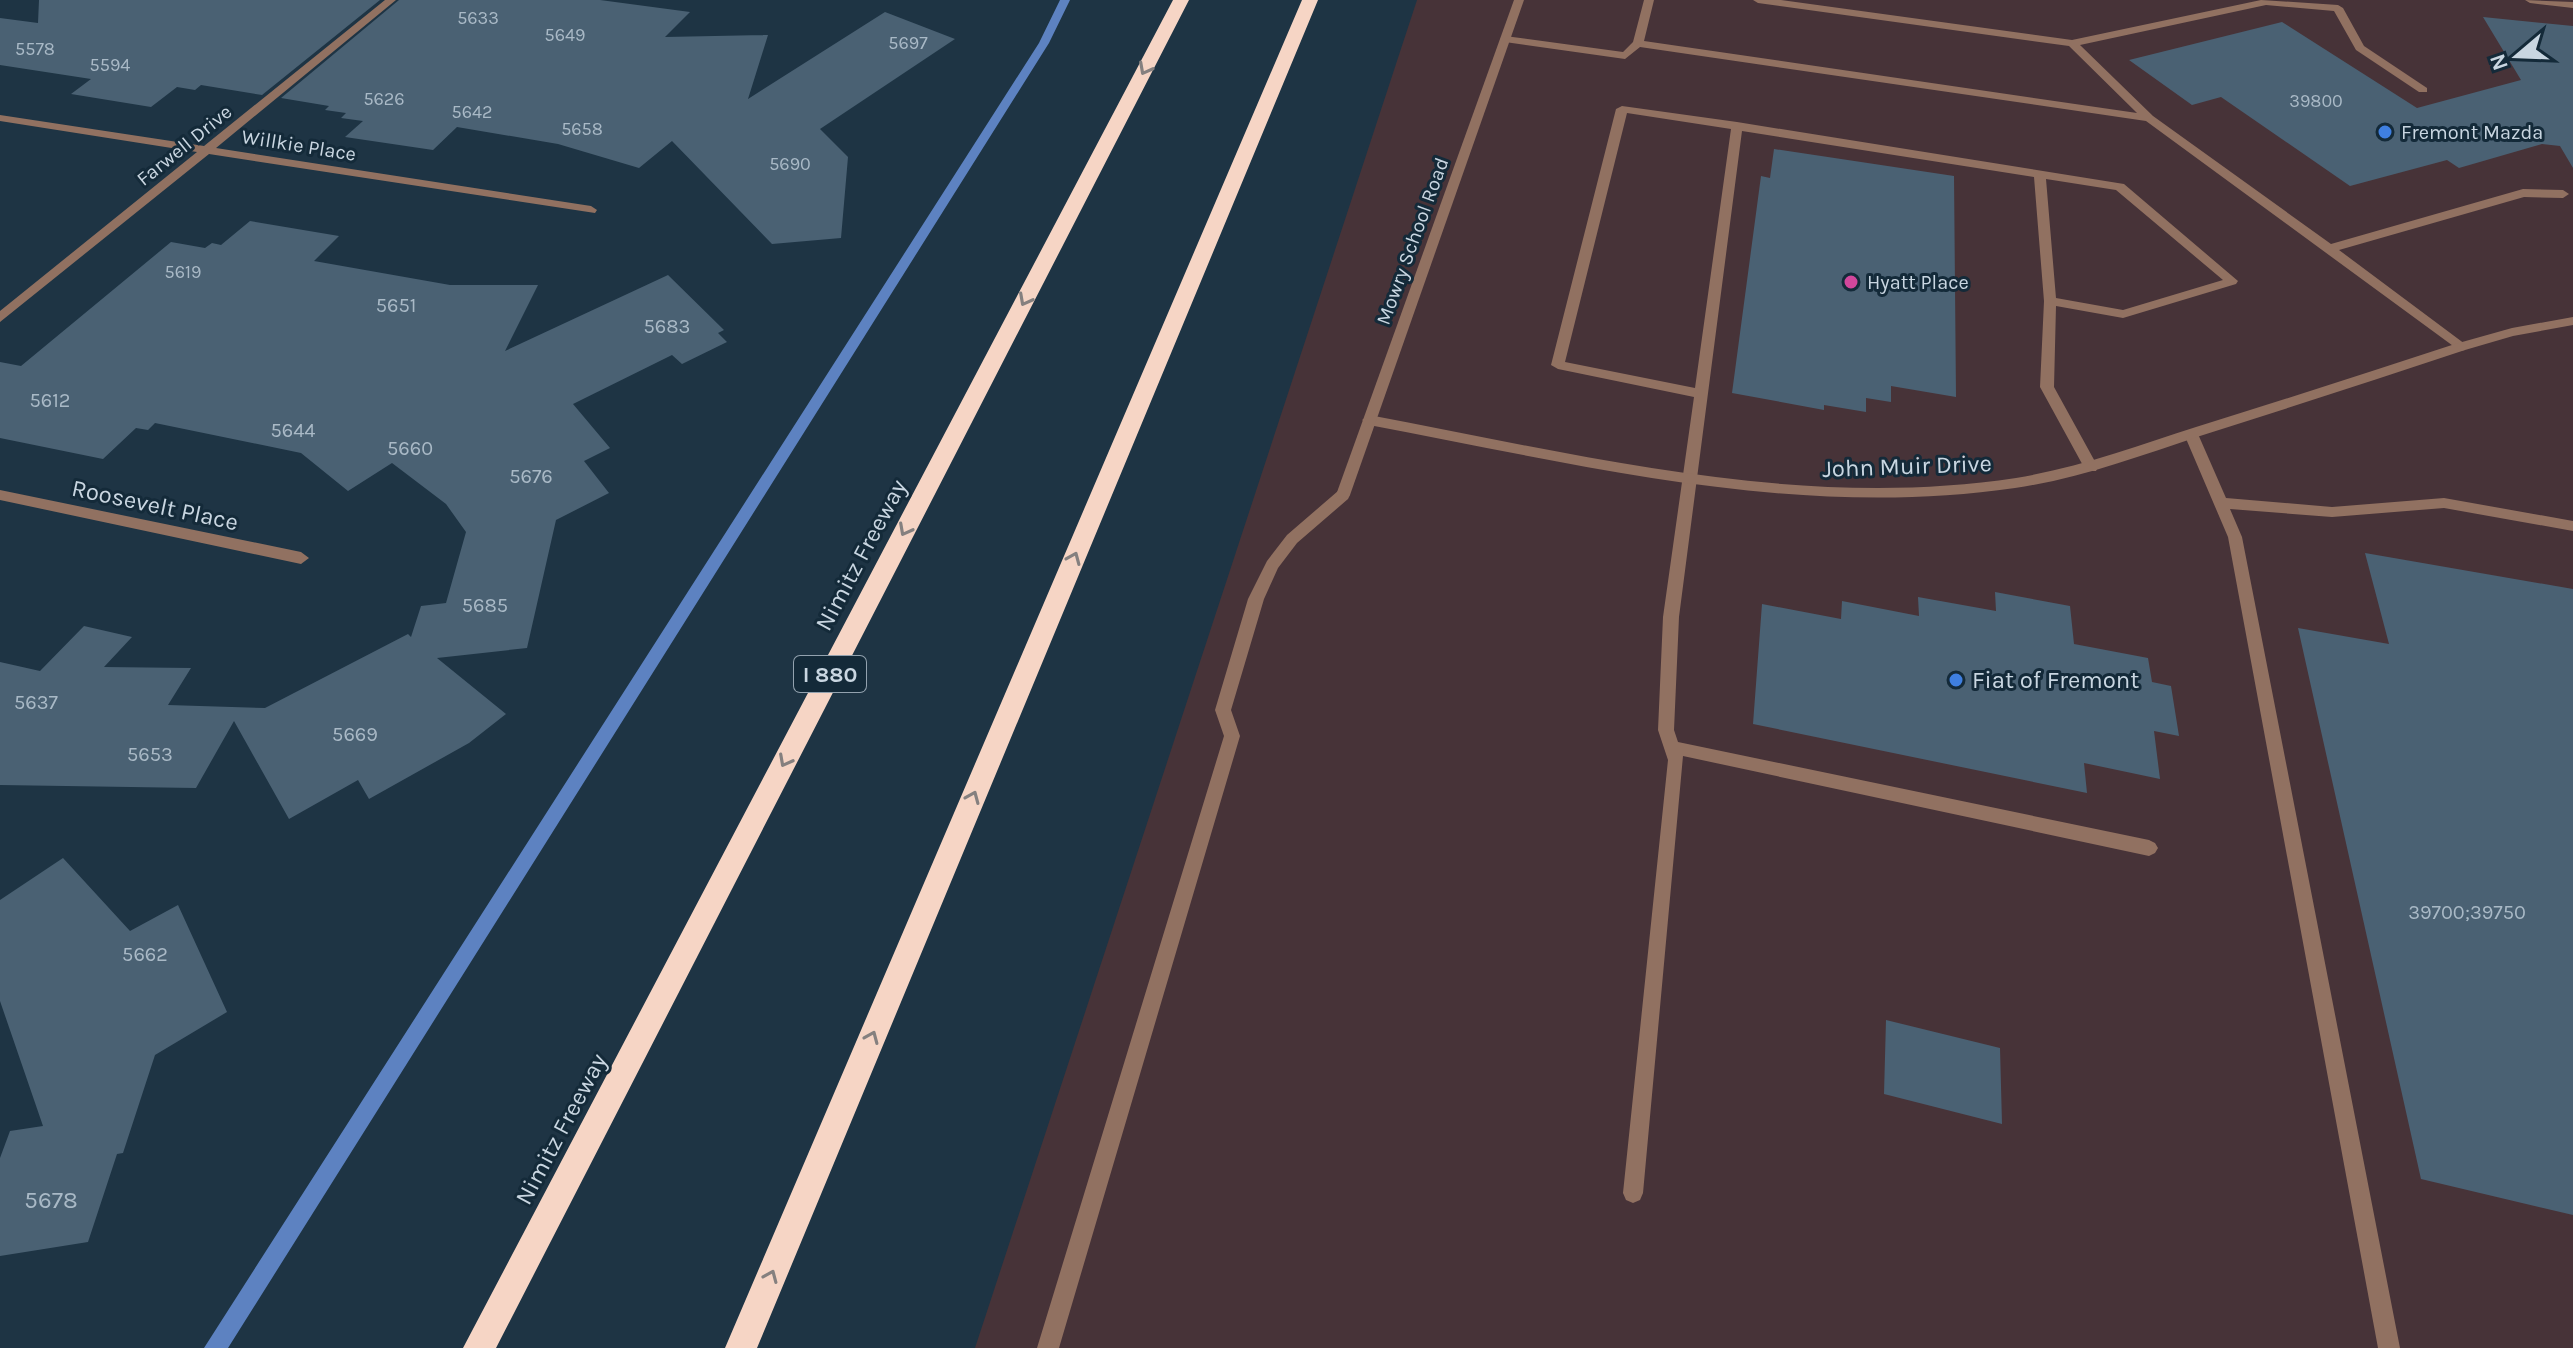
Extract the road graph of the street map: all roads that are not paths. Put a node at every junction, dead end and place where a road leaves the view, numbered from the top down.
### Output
1 (391, 0) edge
2 (1181, 0) edge
3 (1310, 0) edge
4 (1519, 0) edge
5 (1649, 0) edge
6 (1758, 0) edge
7 (2530, 0) edge
8 (2573, 5) edge
9 (1505, 39) junction
10 (1638, 43) junction
11 (2072, 43) junction
12 (2423, 90) dead end
13 (0, 118) edge
14 (2149, 118) junction
15 (1737, 125) junction
16 (207, 149) junction
17 (2040, 174) junction
18 (2568, 194) edge
19 (2573, 205) edge
20 (591, 210) dead end
21 (2329, 249) junction
22 (2050, 301) junction
23 (0, 318) edge
24 (2573, 321) edge
25 (2460, 347) junction
26 (1699, 393) junction
27 (1369, 420) junction
28 (2191, 434) junction
29 (2091, 467) junction
30 (1688, 477) junction
31 (0, 495) edge
32 (2222, 503) junction
33 (2573, 526) edge
34 (301, 558) dead end
35 (1671, 747) junction
36 (2149, 848) dead end
37 (1633, 1193) dead end
38 (479, 1348) edge
39 (741, 1348) edge
40 (1048, 1348) edge
41 (2389, 1348) edge

1 - 16 street, Farwell Drive
2 -> 38 highway, Nimitz Freeway / I 880
39 -> 3 highway
4 - 9 street, Mowry School Road
5 - 10 street
6 - 11 street
7 - 8 street
9 - 10 street
9 - 27 street, Mowry School Road
10 - 14 street
11 - 12 street
11 - 14 street
13 - 16 street, Willkie Place
14 - 21 street
15 - 17 street
15 - 26 street
15 - 26 street
16 - 20 street, Willkie Place
16 - 23 street, Farwell Drive
17 - 22 street
17 - 22 street
18 - 19 street
18 - 21 street
21 - 25 street
22 - 29 street
24 - 25 street, John Muir Drive
25 - 28 street, John Muir Drive
26 - 30 street
27 - 30 street, John Muir Drive
27 - 40 street, Mowry School Road
28 - 29 street, John Muir Drive
28 - 32 street
29 - 30 street, John Muir Drive
30 - 35 street
31 - 34 street, Roosevelt Place
32 - 33 street
32 - 41 street
35 - 36 street
35 - 37 street

